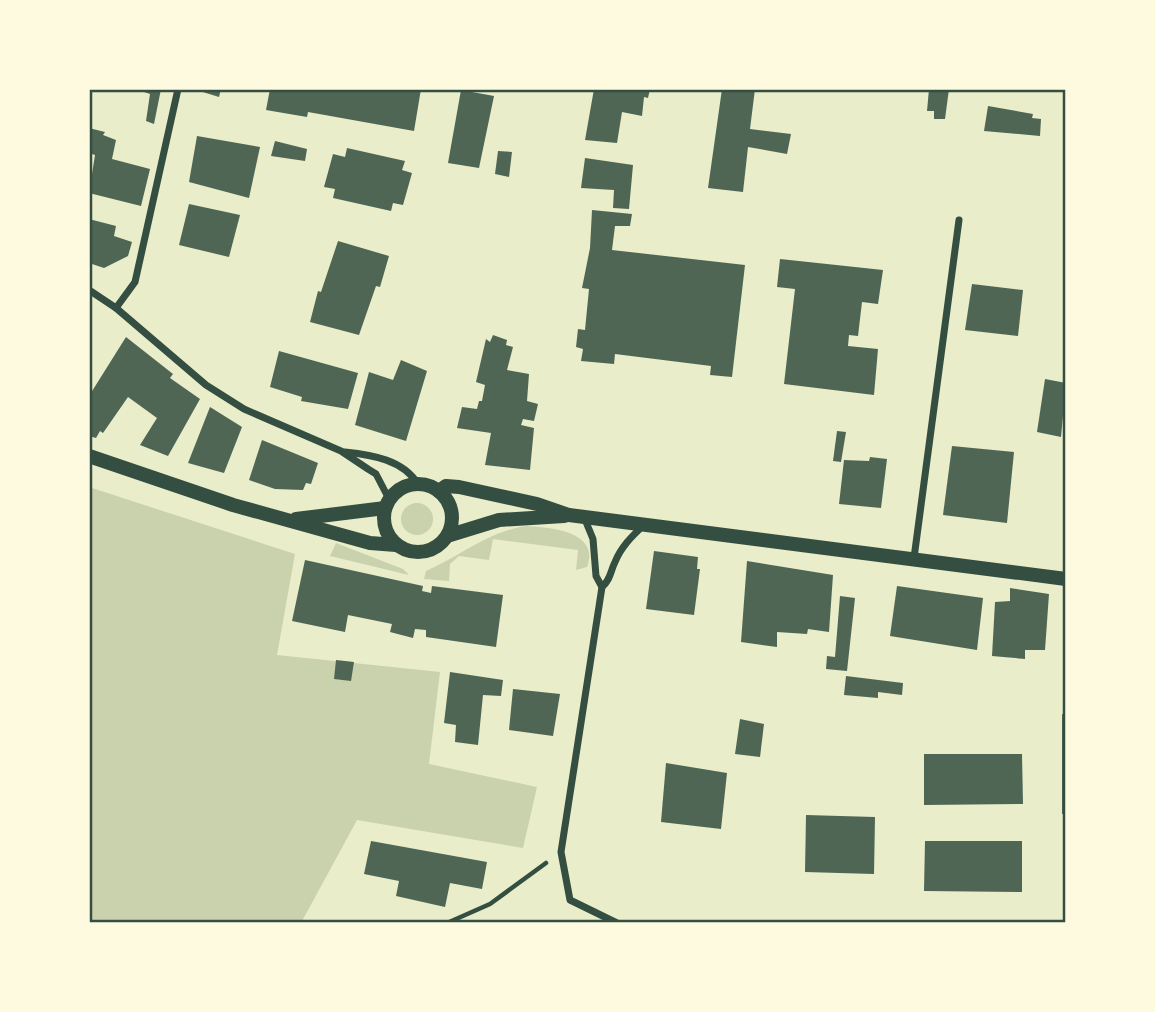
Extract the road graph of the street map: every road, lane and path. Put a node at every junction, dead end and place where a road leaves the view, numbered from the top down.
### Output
1 (178, 89) edge
2 (959, 220) dead end
3 (89, 290) edge
4 (116, 308) junction
5 (341, 452) junction
6 (89, 456) edge
7 (418, 484) junction
8 (439, 491) junction
9 (387, 504) junction
10 (569, 515) junction
11 (584, 517) junction
12 (292, 519) junction
13 (645, 524) junction
14 (447, 536) junction
15 (396, 545) junction
16 (914, 558) junction
17 (1066, 579) edge
18 (602, 587) junction
19 (561, 852) junction
20 (447, 923) edge
21 (617, 923) edge

1 - 4 street
2 - 16 street
3 - 4 street
4 - 5 street
5 - 7 street
5 - 9 street
6 - 12 main road
7 - 8 main road
7 - 9 main road
8 - 10 main road
8 - 14 main road
9 - 12 main road
9 - 15 main road
10 - 11 main road
10 - 14 main road
11 - 13 main road
11 - 18 street
12 - 15 main road
13 - 16 main road
13 - 18 street
14 - 15 main road
16 - 17 main road
18 - 19 street
19 - 20 path
19 - 21 street

